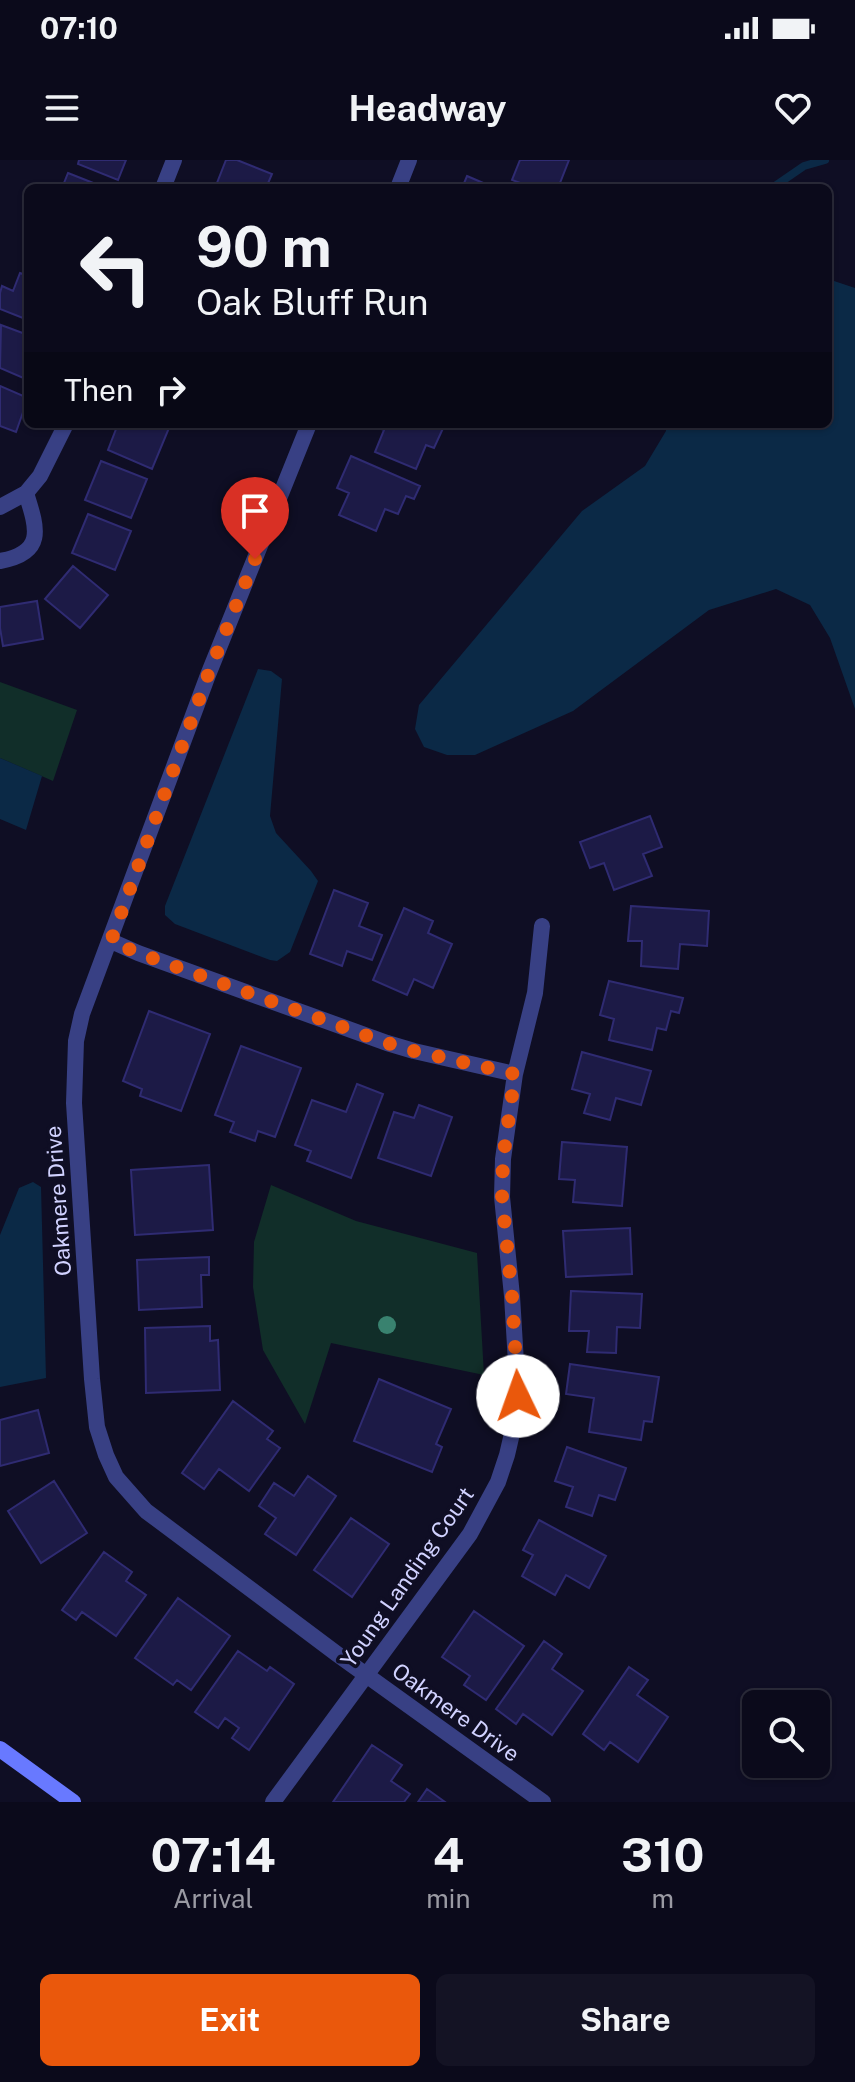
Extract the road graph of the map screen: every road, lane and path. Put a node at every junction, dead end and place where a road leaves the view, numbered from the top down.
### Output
1 (174, 160) edge
2 (409, 160) edge
3 (165, 184) edge
4 (400, 184) edge
5 (64, 428) edge
6 (307, 428) edge
7 (26, 493) junction
8 (0, 507) edge
9 (0, 561) edge
10 (542, 926) dead end
11 (111, 941) junction
12 (515, 1074) junction
13 (366, 1675) junction
14 (0, 1749) edge
15 (73, 1802) edge
16 (273, 1802) edge
17 (543, 1802) edge

1 - 3 street
2 - 4 street
5 - 7 street
6 - 11 street, Oakmere Drive
7 - 8 street
7 - 9 street
10 - 12 street, Young Landing Court
11 - 12 street
11 - 13 street, Oakmere Drive
12 - 13 street, Young Landing Court
13 - 16 street, Young Landing Court
13 - 17 street, Oakmere Drive
14 - 15 main road

